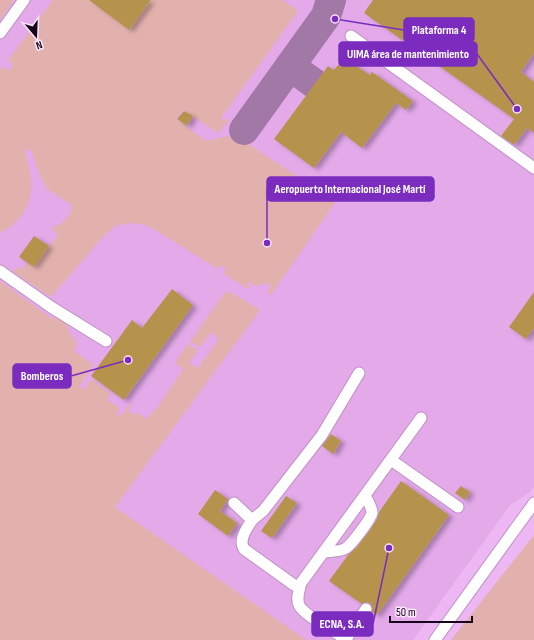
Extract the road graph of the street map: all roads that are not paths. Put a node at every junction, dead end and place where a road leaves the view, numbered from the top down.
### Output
1 (24, 0) edge
2 (0, 33) edge
3 (351, 36) dead end
4 (534, 168) edge
5 (0, 271) edge
6 (106, 341) dead end
7 (359, 373) dead end
8 (421, 418) dead end
9 (390, 460) junction
10 (365, 496) junction
11 (234, 503) dead end
12 (534, 503) edge
13 (458, 507) dead end
14 (252, 520) junction
15 (324, 552) junction
16 (298, 588) junction
17 (366, 609) dead end
18 (346, 639) edge
19 (436, 640) edge

1 - 2 street
3 - 4 street
5 - 6 street
7 - 14 street
8 - 9 street
9 - 10 street
9 - 13 street
10 - 15 street
10 - 15 street
11 - 14 street
12 - 19 street
14 - 16 street
15 - 16 street
16 - 18 street
17 - 18 street

